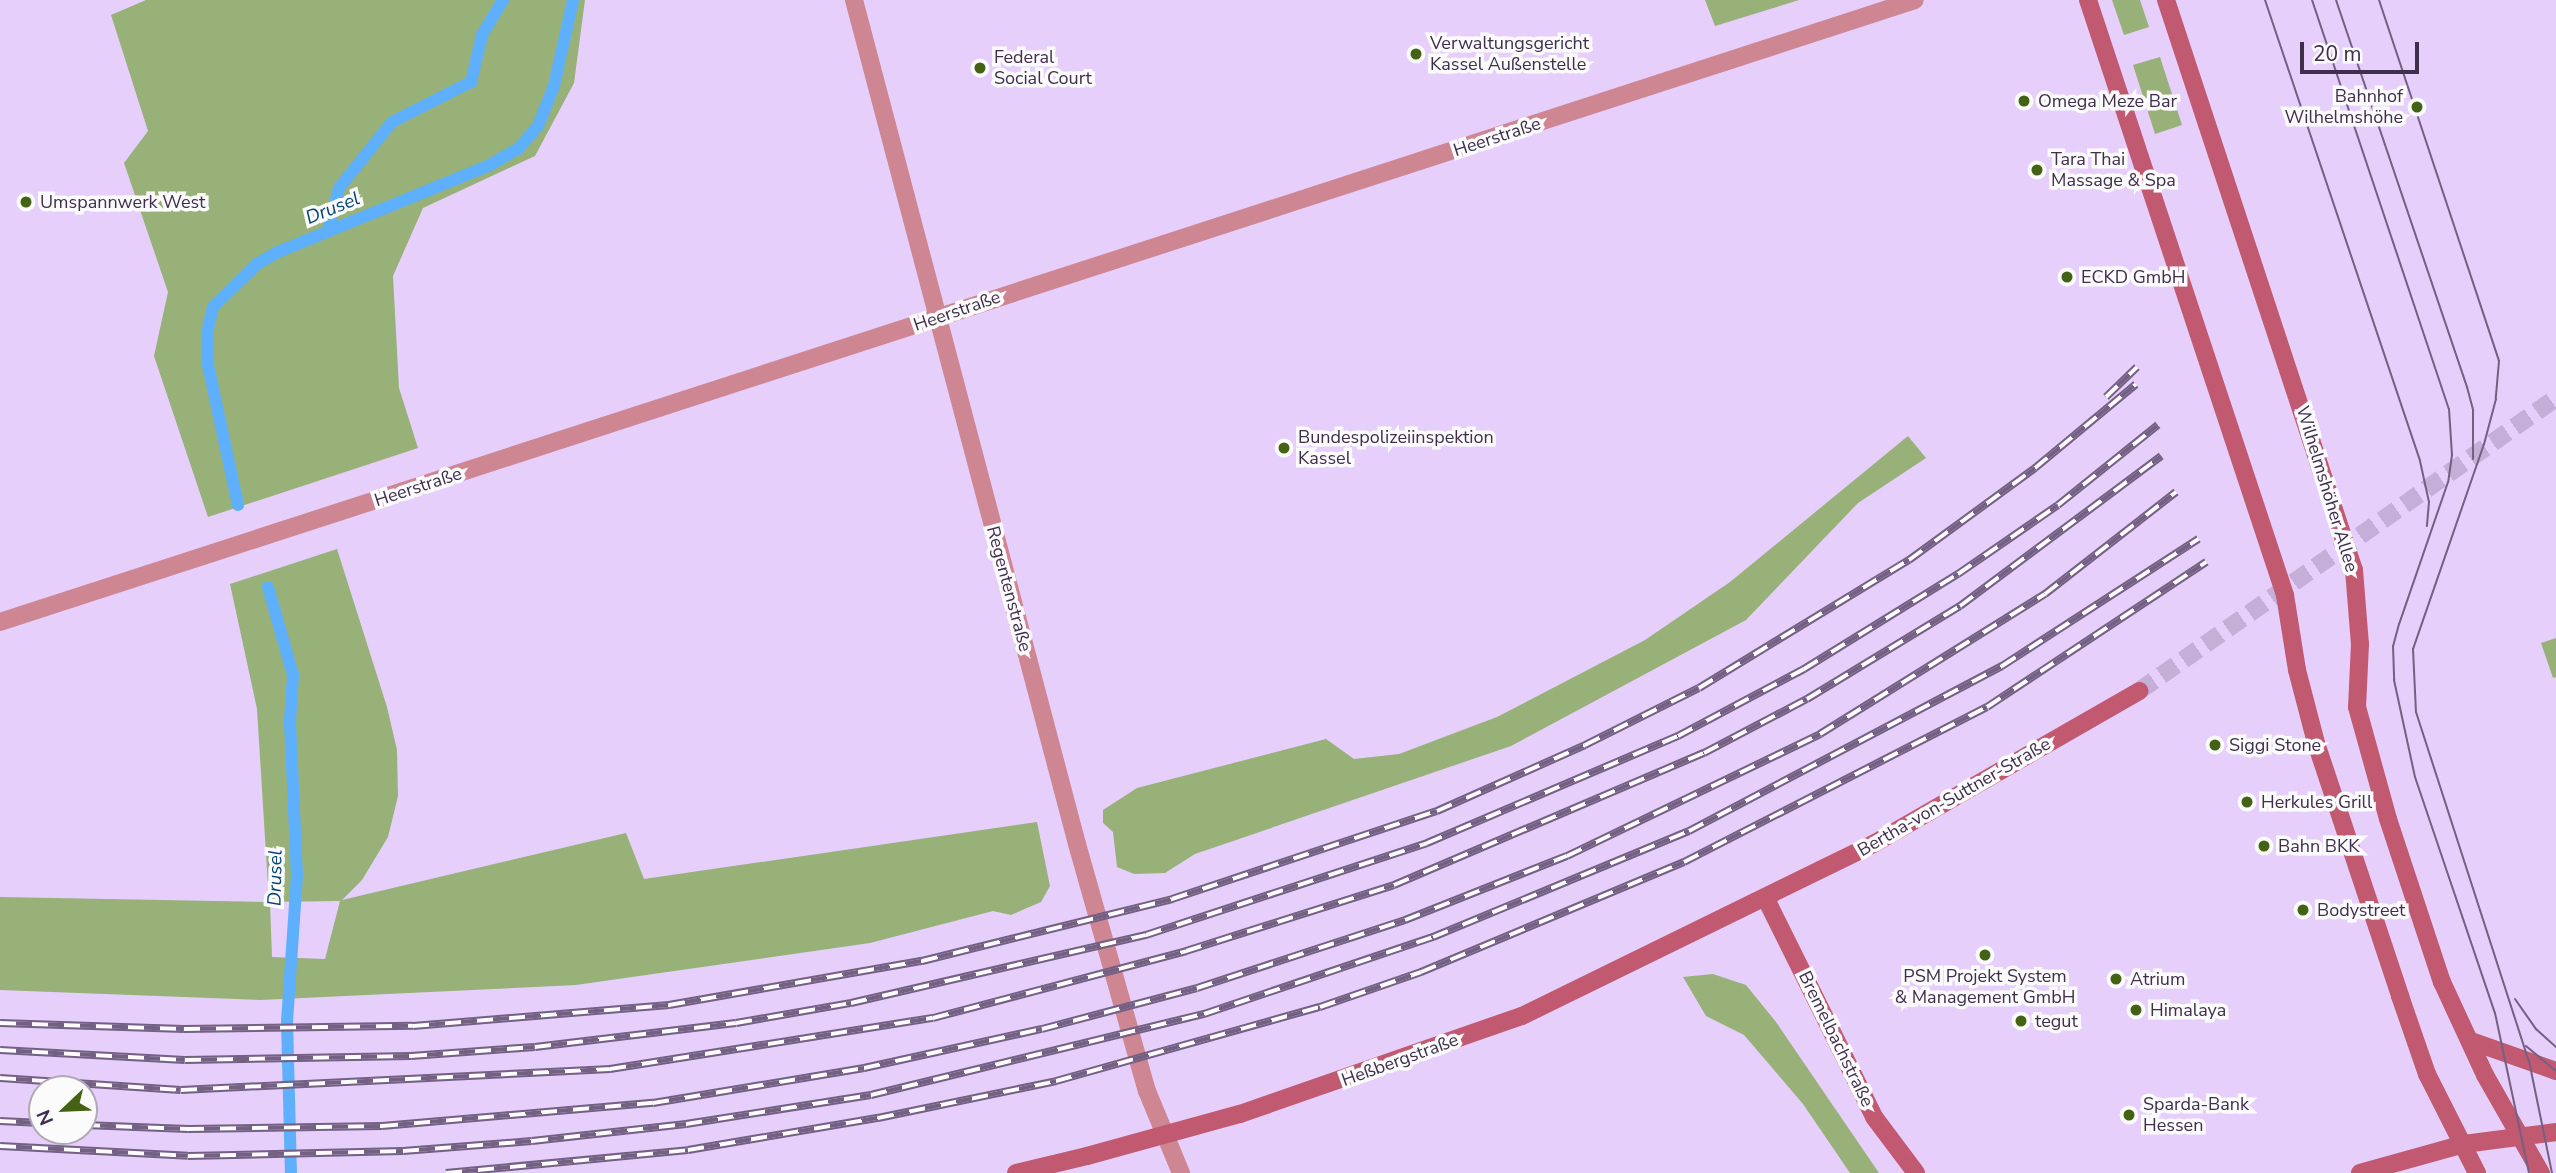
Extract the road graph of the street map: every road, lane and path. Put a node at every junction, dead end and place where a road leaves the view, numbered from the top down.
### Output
1 (854, 0) edge
2 (1915, 0) edge
3 (2088, 0) edge
4 (2166, 0) edge
5 (938, 317) junction
6 (0, 622) edge
7 (2139, 691) tunnel mouth
8 (1766, 899) junction
9 (2471, 1041) junction
10 (2556, 1071) edge
11 (2556, 1132) edge
12 (2518, 1135) junction
13 (2464, 1144) junction
14 (1016, 1173) edge
15 (1181, 1173) edge
16 (1916, 1173) edge
17 (2360, 1173) edge
18 (2477, 1173) edge
19 (2541, 1173) edge

1 - 5 street, Regentenstraße
2 - 5 street, Heerstraße
3 - 13 main road
4 - 9 main road, Wilhelmshöher Allee
5 - 6 street, Heerstraße
5 - 15 street, Regentenstraße
7 - 8 main road, Bertha-von-Suttner-Straße
8 - 14 main road, Heßbergstraße, bridge
8 - 16 main road, Bremelbachstraße
9 - 10 main road
9 - 12 main road, Wilhelmshöher Allee
11 - 12 main road
12 - 13 main road
12 - 19 main road, Wilhelmshöher Allee
13 - 17 main road
13 - 18 main road

